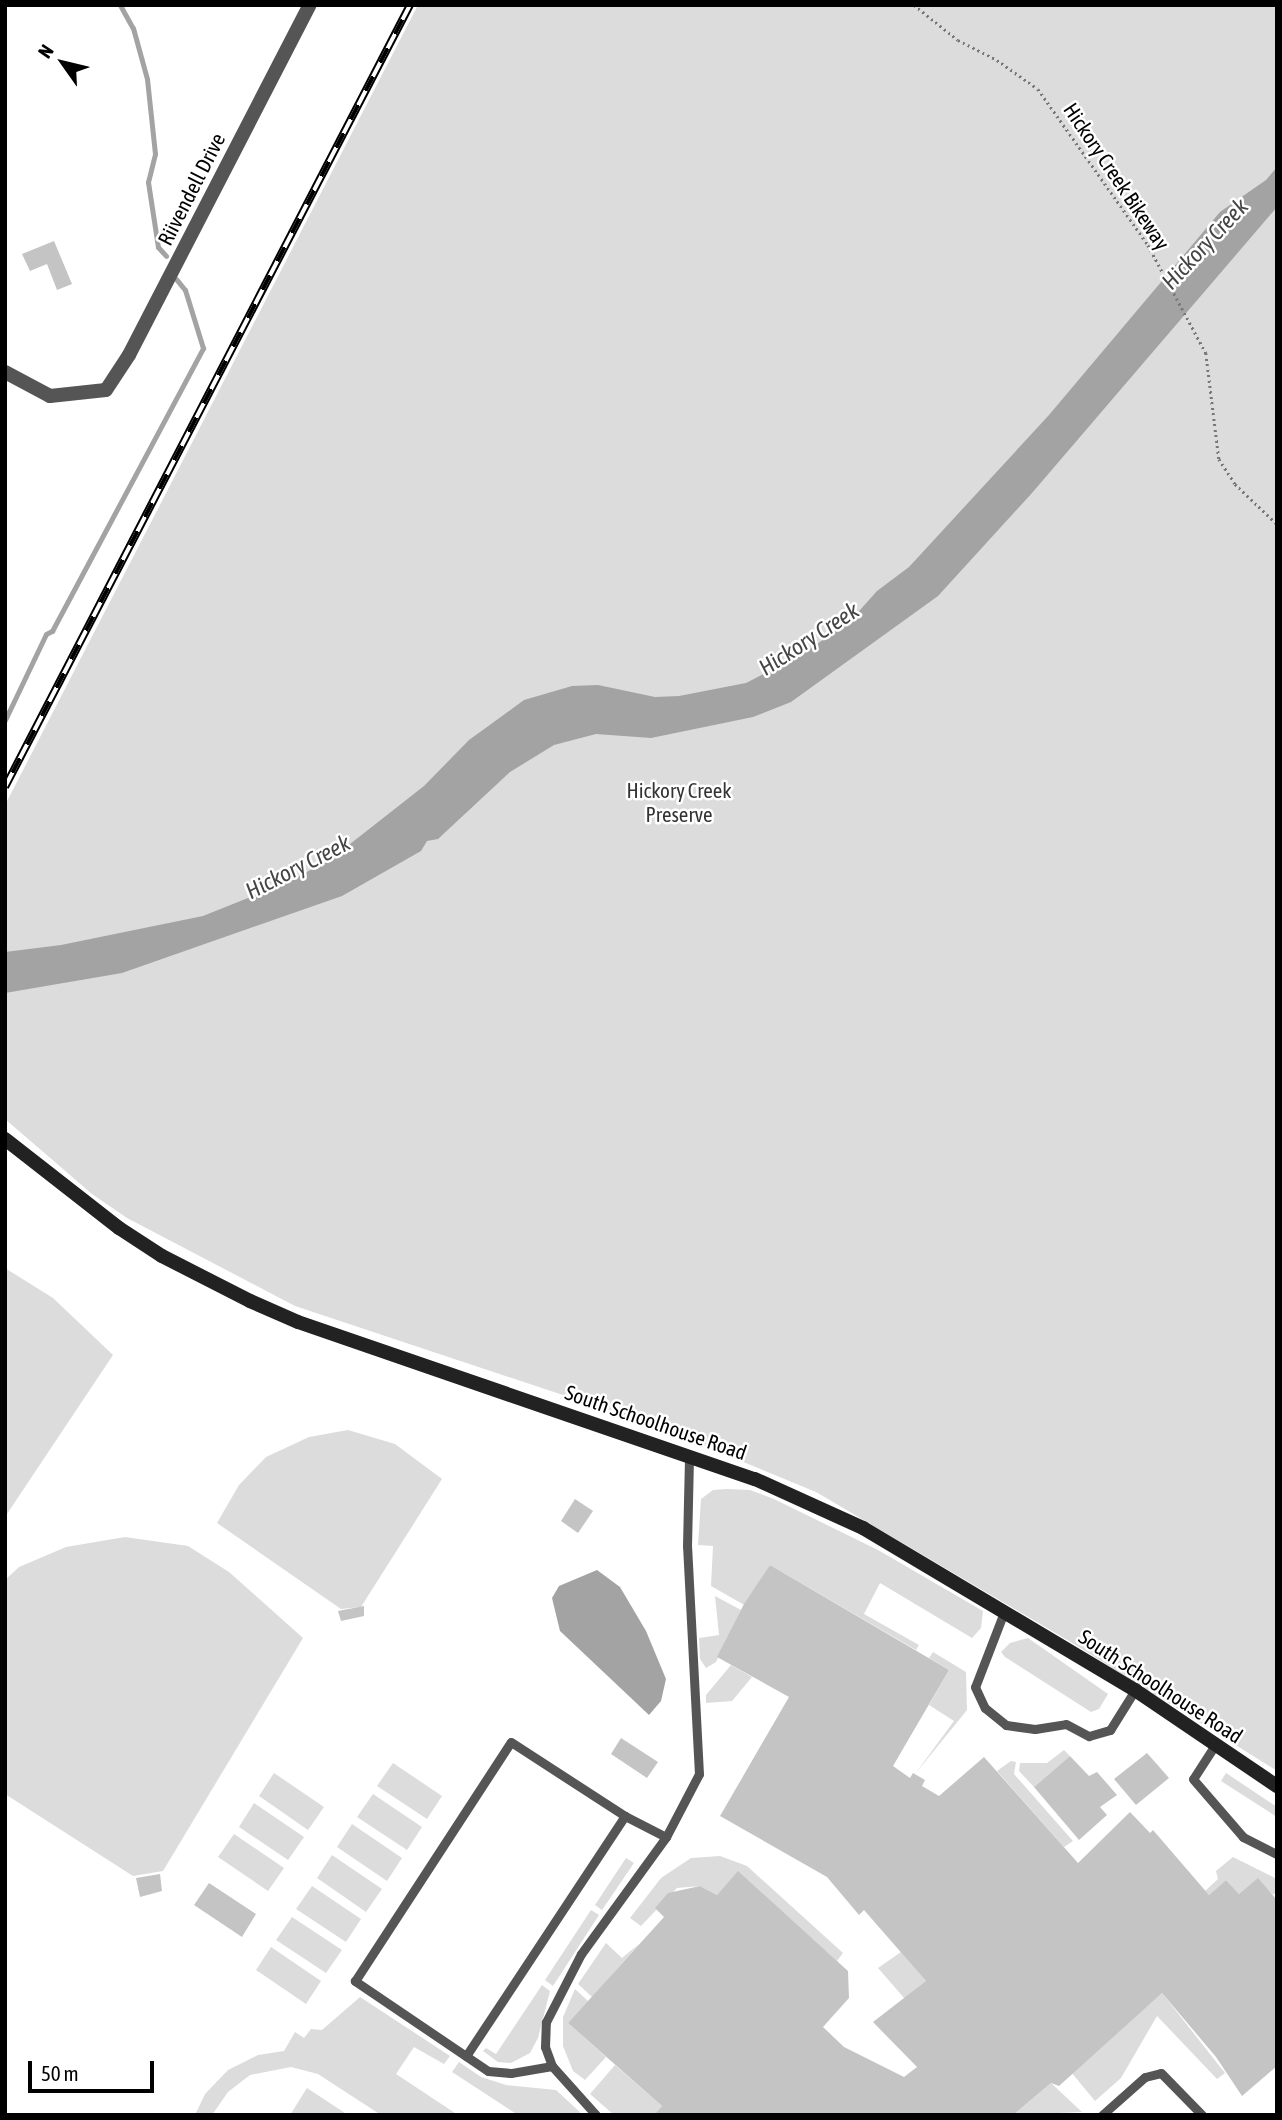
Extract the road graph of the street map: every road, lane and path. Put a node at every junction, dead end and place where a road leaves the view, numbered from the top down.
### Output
1 (310, 5) edge
2 (914, 5) edge
3 (5, 372) edge
4 (1277, 524) edge
5 (5, 1139) edge
6 (689, 1456) junction
7 (1004, 1612) junction
8 (1135, 1690) junction
9 (1215, 1745) junction
10 (1277, 1786) edge
11 (625, 1816) junction
12 (666, 1837) junction
13 (1277, 1854) edge
14 (466, 2056) junction
15 (552, 2066) junction
16 (596, 2115) edge
17 (1102, 2115) edge
18 (1202, 2115) edge

1 - 3 street, Riivendell Drive
2 - 4 path, Hickory Creek Bikeway
5 - 6 street, South Schoolhouse Road
6 - 7 street, South Schoolhouse Road
6 - 12 lane
7 - 8 street, South Schoolhouse Road
7 - 8 lane
8 - 9 street, South Schoolhouse Road
9 - 10 street, South Schoolhouse Road
9 - 13 lane
11 - 12 lane
11 - 14 lane
11 - 14 lane
12 - 15 lane
14 - 15 lane
15 - 16 lane
17 - 18 lane

